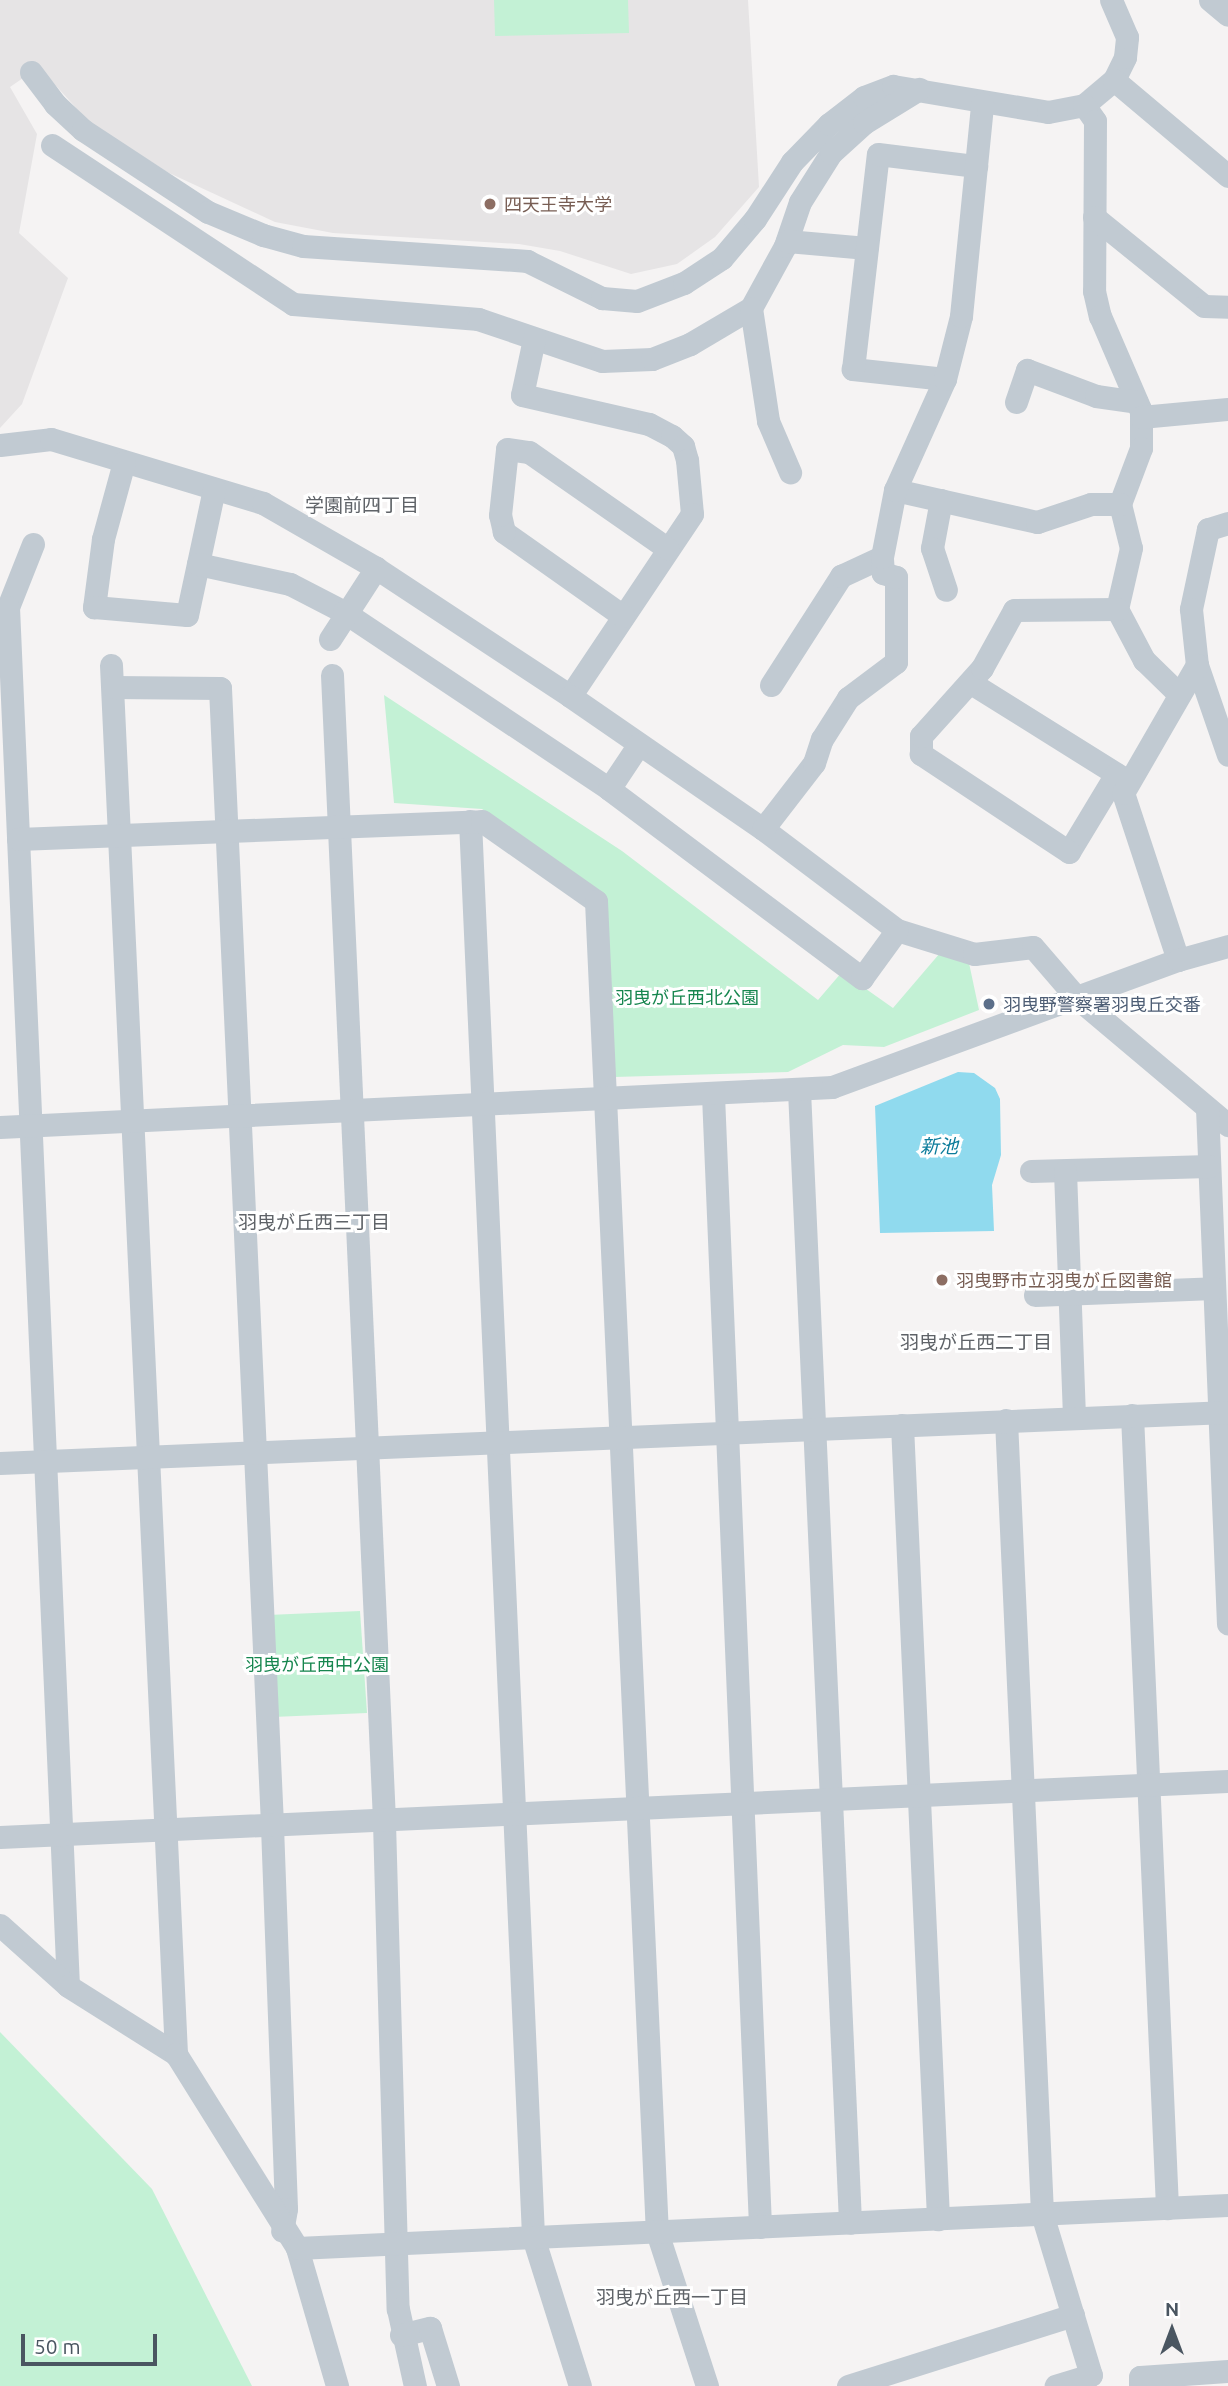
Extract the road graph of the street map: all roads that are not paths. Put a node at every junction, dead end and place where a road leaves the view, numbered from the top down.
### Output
1 (1111, 0) edge
2 (1210, 0) edge
3 (1228, 15) edge
4 (31, 72) dead end
5 (1114, 80) junction
6 (919, 89) junction
7 (982, 104) junction
8 (1084, 105) junction
9 (52, 145) dead end
10 (976, 166) junction
11 (1228, 176) edge
12 (1094, 217) junction
13 (787, 241) junction
14 (867, 248) junction
15 (1228, 307) edge
16 (751, 308) junction
17 (534, 340) junction
18 (945, 379) junction
19 (1016, 402) dead end
20 (1228, 409) edge
21 (1139, 410) junction
22 (0, 445) edge
23 (124, 462) junction
24 (790, 472) dead end
25 (214, 489) junction
26 (895, 490) junction
27 (941, 500) junction
28 (1120, 504) junction
29 (1228, 523) edge
30 (33, 544) dead end
31 (668, 549) junction
32 (882, 557) junction
33 (198, 564) junction
34 (376, 568) junction
35 (946, 590) dead end
36 (4, 606) edge
37 (1117, 609) junction
38 (344, 612) junction
39 (624, 616) junction
40 (330, 639) dead end
41 (1197, 665) junction
42 (332, 675) dead end
43 (971, 683) junction
44 (771, 685) dead end
45 (1180, 694) junction
46 (570, 696) junction
47 (639, 744) junction
48 (1228, 755) edge
49 (1123, 778) junction
50 (609, 789) junction
51 (8, 791) edge
52 (470, 821) junction
53 (337, 826) junction
54 (763, 829) junction
55 (226, 831) junction
56 (120, 835) junction
57 (18, 839) junction
58 (897, 930) junction
59 (1228, 946) edge
60 (1178, 960) junction
61 (1076, 997) junction
62 (799, 1090) junction
63 (713, 1095) junction
64 (607, 1101) junction
65 (482, 1105) junction
66 (1207, 1108) junction
67 (348, 1111) junction
68 (239, 1115) junction
69 (134, 1120) junction
70 (30, 1125) junction
71 (1228, 1125) edge
72 (0, 1126) edge
73 (1209, 1166) junction
74 (1031, 1171) dead end
75 (1065, 1171) junction
76 (1214, 1288) junction
77 (1070, 1293) junction
78 (1035, 1295) dead end
79 (1223, 1412) edge
80 (1132, 1415) junction
81 (1074, 1418) junction
82 (1006, 1420) junction
83 (902, 1425) junction
84 (813, 1429) junction
85 (726, 1432) junction
86 (623, 1436) junction
87 (498, 1444) junction
88 (366, 1448) junction
89 (256, 1453) junction
90 (148, 1457) junction
91 (45, 1461) junction
92 (0, 1463) edge
93 (1228, 1623) edge
94 (1228, 1781) edge
95 (1148, 1785) junction
96 (1025, 1790) junction
97 (918, 1796) junction
98 (833, 1800) junction
99 (744, 1804) junction
100 (638, 1810) junction
101 (512, 1816) junction
102 (383, 1822) junction
103 (271, 1826) junction
104 (166, 1831) junction
105 (62, 1835) junction
106 (0, 1837) edge
107 (0, 1925) edge
108 (68, 1986) junction
109 (176, 2054) junction
110 (1228, 2205) edge
111 (1167, 2208) junction
112 (1042, 2214) junction
113 (938, 2219) junction
114 (850, 2223) junction
115 (760, 2227) junction
116 (657, 2232) junction
117 (533, 2237) junction
118 (290, 2240) junction
119 (399, 2241) junction
120 (1073, 2315) junction
121 (401, 2335) junction
122 (1228, 2371) edge
123 (337, 2386) edge
124 (415, 2386) edge
125 (448, 2386) edge
126 (580, 2386) edge
127 (708, 2386) edge
128 (848, 2386) edge
129 (1056, 2386) edge
130 (1140, 2386) edge

1 - 5 street
2 - 3 street
4 - 6 street
5 - 8 street
5 - 11 street
6 - 7 street
6 - 13 street
7 - 8 street
7 - 10 street
8 - 12 street
9 - 17 street
10 - 14 street
10 - 18 street
12 - 15 street
12 - 21 street
13 - 14 street
13 - 16 street
14 - 18 street
16 - 17 street
16 - 24 street
17 - 31 street
18 - 26 street
19 - 21 street
20 - 21 street
21 - 28 street
22 - 23 street
23 - 25 street
23 - 33 street
25 - 33 street
25 - 34 street
26 - 27 street
26 - 32 street
27 - 28 street
27 - 35 street
28 - 37 street
29 - 41 street
30 - 36 street
31 - 39 street
31 - 39 street
32 - 44 street
32 - 54 street
33 - 38 street
34 - 38 street
34 - 46 street
36 - 51 street
37 - 43 street
37 - 45 street
38 - 40 street
38 - 50 street
39 - 46 street
41 - 45 street
41 - 48 street
42 - 53 street
43 - 49 street
43 - 49 street
45 - 49 street
46 - 47 street
47 - 50 street
47 - 54 street
49 - 60 street
50 - 58 street
51 - 57 street
52 - 53 street
52 - 64 street
52 - 65 street
53 - 55 street
53 - 67 street
54 - 58 street
55 - 56 street
55 - 56 street
55 - 68 street
56 - 57 street
56 - 69 street
57 - 70 street
58 - 61 street
59 - 60 street
60 - 61 street
61 - 62 street
61 - 66 street
62 - 63 street
62 - 84 street
63 - 64 street
63 - 85 street
64 - 65 street
64 - 86 street
65 - 67 street
65 - 87 street
66 - 71 street
66 - 73 street
67 - 68 street
67 - 88 street
68 - 69 street
68 - 89 street
69 - 70 street
69 - 90 street
70 - 72 street
70 - 91 street
73 - 75 street
73 - 76 street
74 - 75 street
75 - 77 street
76 - 77 street
76 - 79 street
77 - 78 street
77 - 81 street
79 - 80 street
79 - 93 street
80 - 81 street
80 - 95 street
81 - 82 street
82 - 83 street
82 - 96 street
83 - 84 street
83 - 97 street
84 - 85 street
84 - 98 street
85 - 86 street
85 - 99 street
86 - 87 street
86 - 100 street
87 - 88 street
87 - 101 street
88 - 89 street
88 - 102 street
89 - 90 street
89 - 103 street
90 - 91 street
90 - 104 street
91 - 92 street
91 - 105 street
94 - 95 street
95 - 96 street
95 - 111 street
96 - 97 street
96 - 112 street
97 - 98 street
97 - 113 street
98 - 99 street
98 - 114 street
99 - 100 street
99 - 115 street
100 - 101 street
100 - 116 street
101 - 102 street
101 - 117 street
102 - 103 street
102 - 119 street
103 - 104 street
103 - 118 street
104 - 105 street
104 - 109 street
105 - 106 street
105 - 108 street
107 - 108 street
108 - 109 street
109 - 118 street
110 - 111 street
111 - 112 street
112 - 113 street
112 - 120 street
113 - 114 street
114 - 115 street
115 - 116 street
116 - 117 street
116 - 127 street
117 - 119 street
117 - 126 street
118 - 119 street
118 - 123 street
119 - 121 street
120 - 128 street
120 - 129 street
121 - 124 street
121 - 125 street
122 - 130 street

